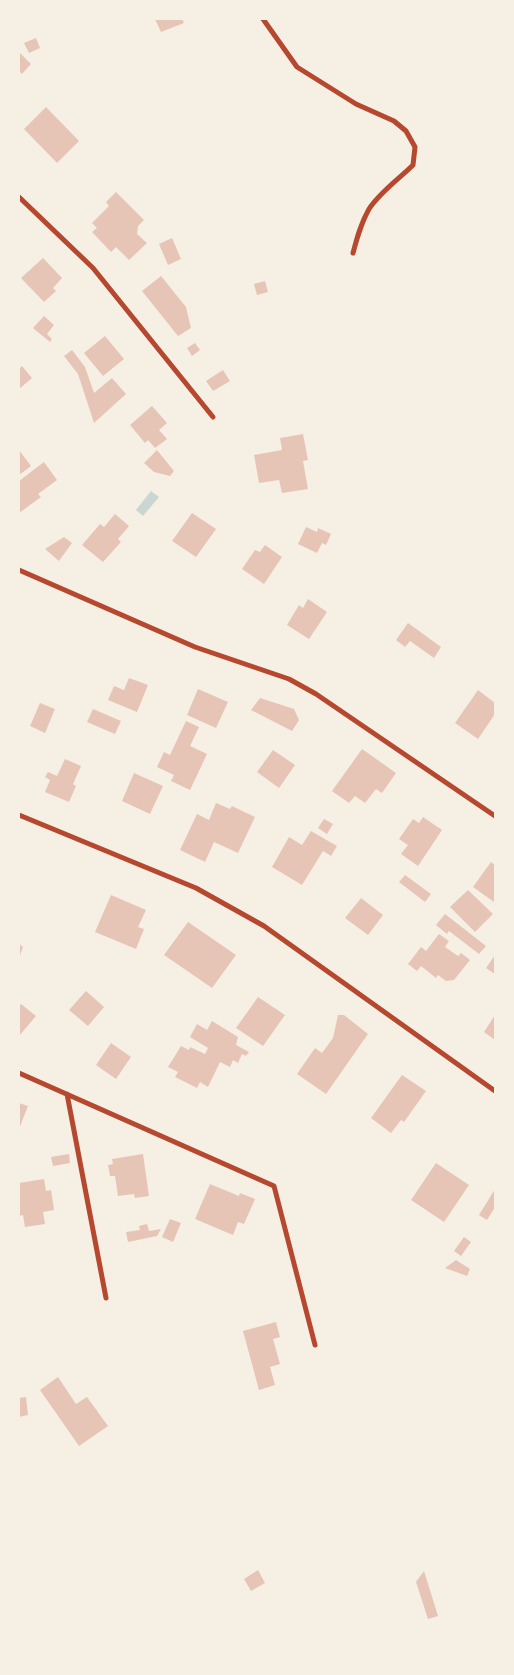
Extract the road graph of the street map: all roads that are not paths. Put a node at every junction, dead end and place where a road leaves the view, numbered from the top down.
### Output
1 (263, 19) edge
2 (19, 197) edge
3 (353, 253) dead end
4 (213, 417) dead end
5 (19, 570) edge
6 (19, 815) edge
7 (495, 816) edge
8 (19, 1073) edge
9 (495, 1091) edge
10 (67, 1094) junction
11 (106, 1298) dead end
12 (316, 1345) dead end

1 - 3 street
2 - 4 street
5 - 7 street
6 - 9 street
8 - 10 street
10 - 11 street
10 - 12 street

